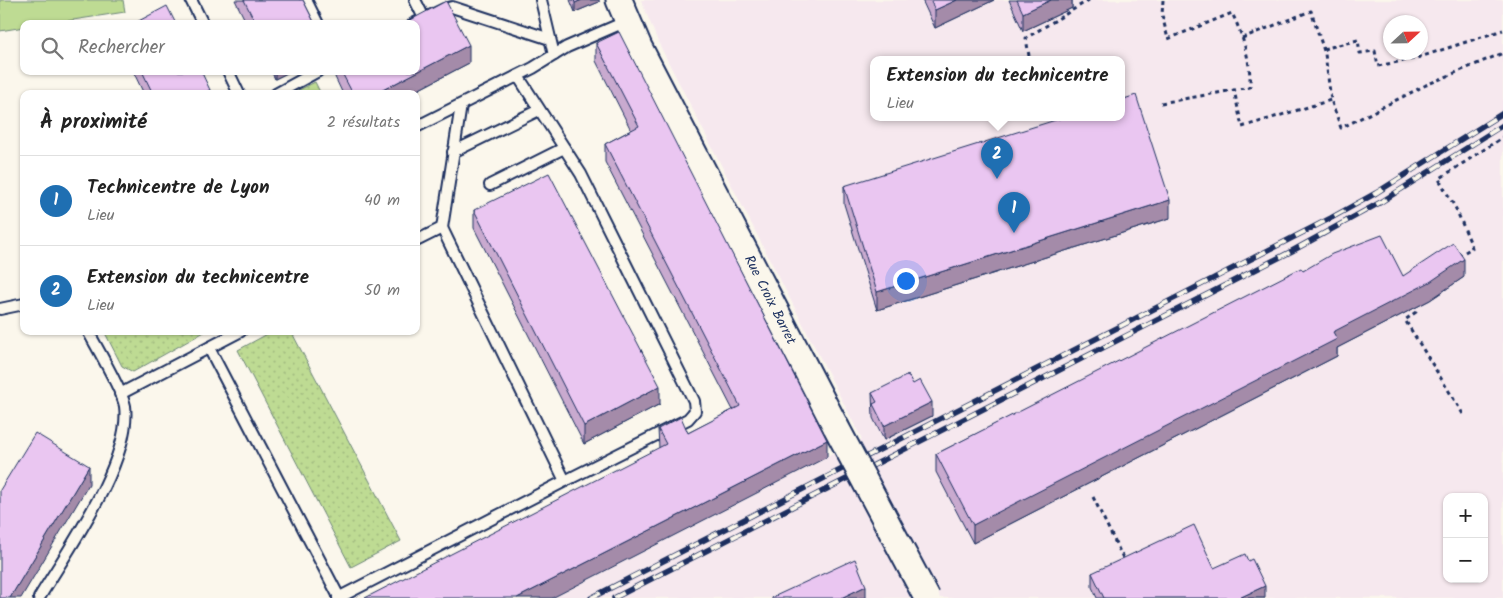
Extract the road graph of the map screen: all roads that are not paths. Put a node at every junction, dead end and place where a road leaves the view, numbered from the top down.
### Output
1 (191, 0) edge
2 (306, 0) edge
3 (415, 0) edge
4 (541, 0) edge
5 (623, 10) edge
6 (424, 18) junction
7 (201, 20) edge
8 (316, 20) edge
9 (420, 20) edge
10 (550, 38) junction
11 (554, 55) junction
12 (230, 75) edge
13 (311, 75) edge
14 (518, 76) junction
15 (237, 90) edge
16 (283, 90) edge
17 (461, 104) junction
18 (539, 110) junction
19 (420, 125) edge
20 (564, 148) junction
21 (453, 152) junction
22 (490, 185) dead end
23 (442, 228) junction
24 (420, 239) edge
25 (20, 305) edge
26 (0, 309) edge
27 (90, 335) edge
28 (233, 335) edge
29 (208, 348) junction
30 (120, 394) junction
31 (565, 481) junction
32 (39, 598) edge
33 (339, 598) edge
34 (927, 598) edge

1 - 7 lane
2 - 8 lane
3 - 6 lane
4 - 10 lane
5 - 11 lane
5 - 34 street, Rue Croix Barret, bridge
6 - 9 lane
6 - 10 lane
10 - 11 lane
11 - 14 lane
12 - 15 lane
13 - 16 lane
14 - 17 lane
14 - 18 lane
17 - 19 lane
17 - 21 lane
18 - 20 lane
18 - 21 lane
20 - 22 lane
20 - 31 lane
21 - 23 lane
23 - 24 lane
23 - 31 lane
25 - 26 lane
27 - 30 lane
28 - 29 lane
29 - 30 lane
29 - 33 lane
30 - 32 lane
31 - 33 lane

